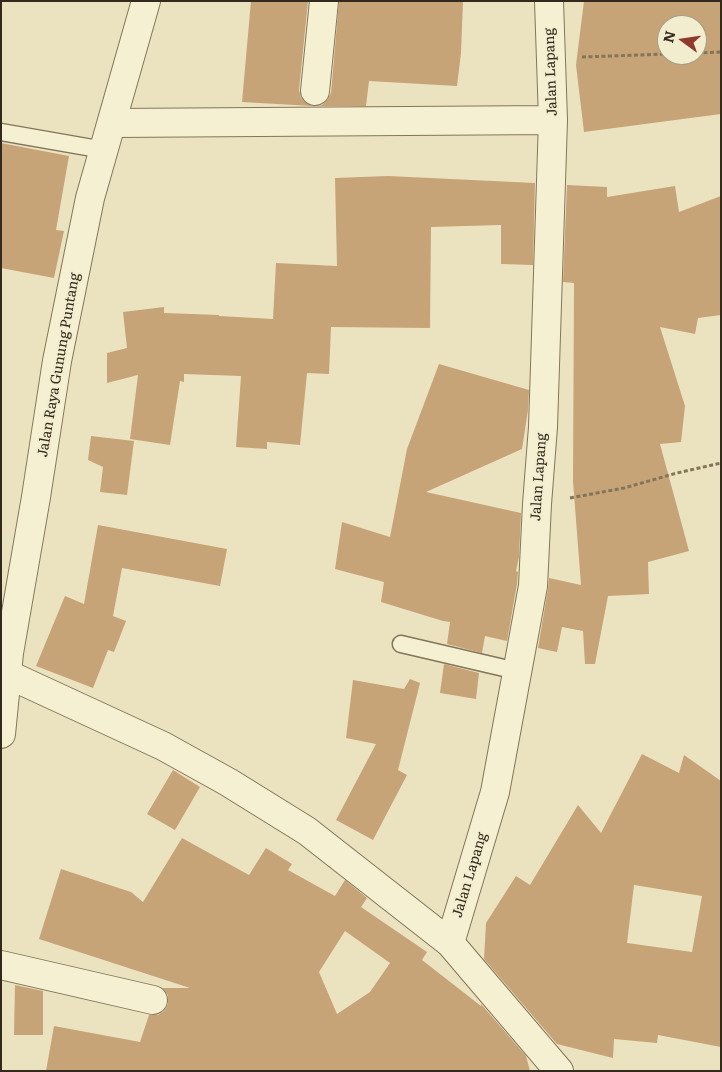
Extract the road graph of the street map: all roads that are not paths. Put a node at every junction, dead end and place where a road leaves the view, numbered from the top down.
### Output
1 (146, 1) edge
2 (324, 1) edge
3 (549, 1) edge
4 (315, 91) dead end
5 (553, 120) junction
6 (112, 123) junction
7 (1, 132) edge
8 (104, 150) junction
9 (401, 644) dead end
10 (6, 659) edge
11 (517, 671) junction
12 (1, 734) edge
13 (450, 943) junction
14 (1, 965) edge
15 (153, 1000) dead end
16 (559, 1071) edge

1 - 6 street, Jalan Raya Gunung Puntang
2 - 4 street
3 - 5 street, Jalan Lapang
5 - 6 street
5 - 11 street, Jalan Lapang
6 - 8 street, Jalan Raya Gunung Puntang
7 - 8 lane
8 - 10 street, Jalan Raya Gunung Puntang
9 - 11 lane
10 - 12 street, Jalan Raya Gunung Puntang
10 - 13 street
11 - 13 street, Jalan Lapang
13 - 16 street
14 - 15 street

